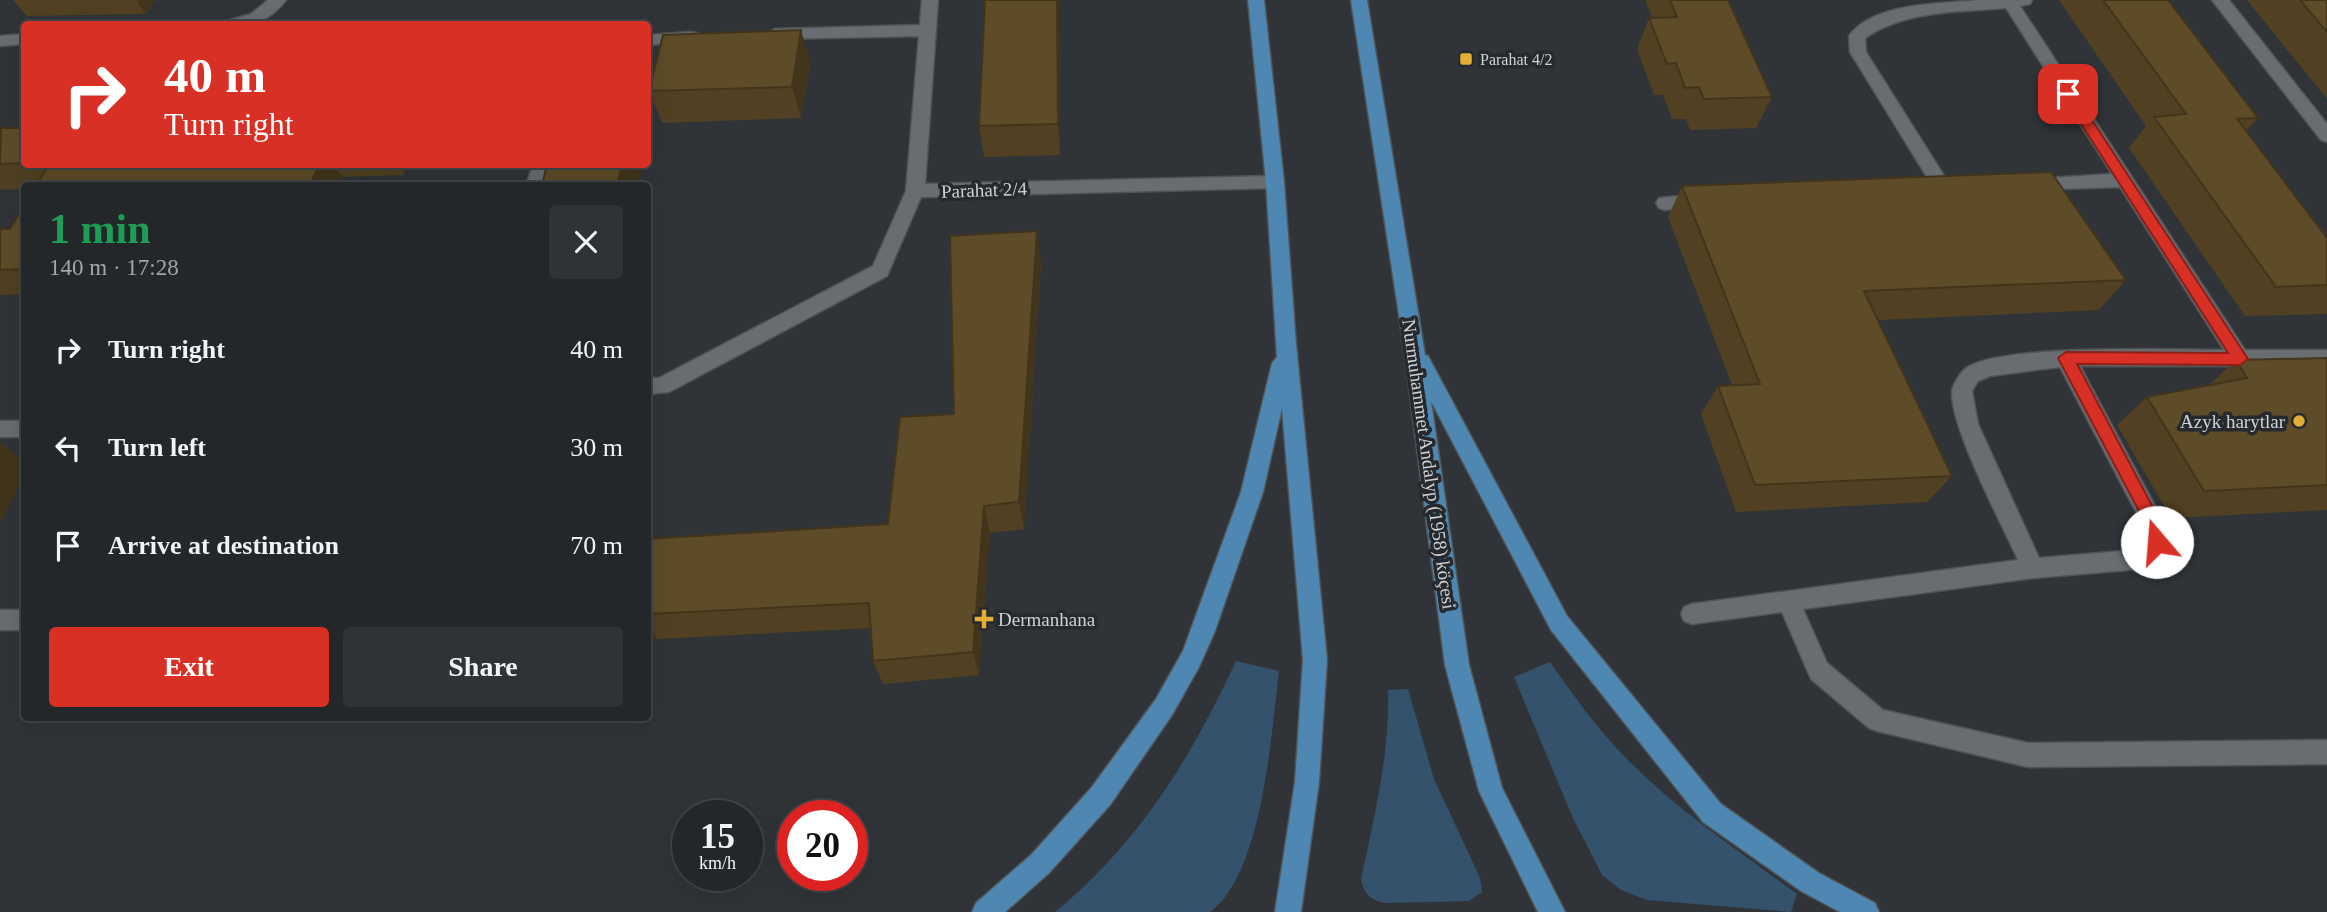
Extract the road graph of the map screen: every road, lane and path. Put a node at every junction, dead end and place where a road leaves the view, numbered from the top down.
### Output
1 (278, 0) edge
2 (930, 0) edge
3 (1255, 0) edge
4 (1359, 0) edge
5 (2220, 0) edge
6 (2017, 1) edge
7 (246, 21) edge
8 (928, 30) junction
9 (756, 34) edge
10 (702, 37) edge
11 (21, 39) edge
12 (651, 40) edge
13 (0, 41) edge
14 (2327, 136) edge
15 (2122, 180) junction
16 (1275, 182) junction
17 (2013, 186) edge
18 (915, 191) junction
19 (1916, 191) edge
20 (1721, 200) edge
21 (1665, 203) dead end
22 (1286, 344) junction
23 (1413, 348) junction
24 (2066, 358) junction
25 (2327, 358) edge
26 (2240, 359) junction
27 (651, 386) edge
28 (0, 429) edge
29 (21, 429) edge
30 (2033, 568) junction
31 (1787, 601) junction
32 (1692, 614) dead end
33 (0, 620) edge
34 (21, 620) edge
35 (2327, 752) edge
36 (985, 912) edge
37 (1288, 912) edge
38 (1552, 912) edge
39 (1866, 912) edge

1 - 7 lane
2 - 8 lane
3 - 16 main road
4 - 23 main road, Nurmuhammet Andalyp (1958) köçesi
5 - 14 lane
6 - 15 lane
6 - 19 lane
8 - 9 lane
8 - 18 lane
10 - 12 lane
11 - 13 lane
15 - 17 lane
15 - 26 lane
16 - 18 lane, Parahat 2/4
16 - 22 main road
18 - 27 lane, Parahat 2/4
20 - 21 lane
22 - 36 main road
22 - 37 main road
23 - 38 main road, Nurmuhammet Andalyp (1958) köçesi
23 - 39 main road
24 - 26 lane
24 - 30 lane
24 - 30 lane
25 - 26 lane
28 - 29 lane
30 - 31 lane
31 - 32 lane
31 - 35 lane
33 - 34 lane

